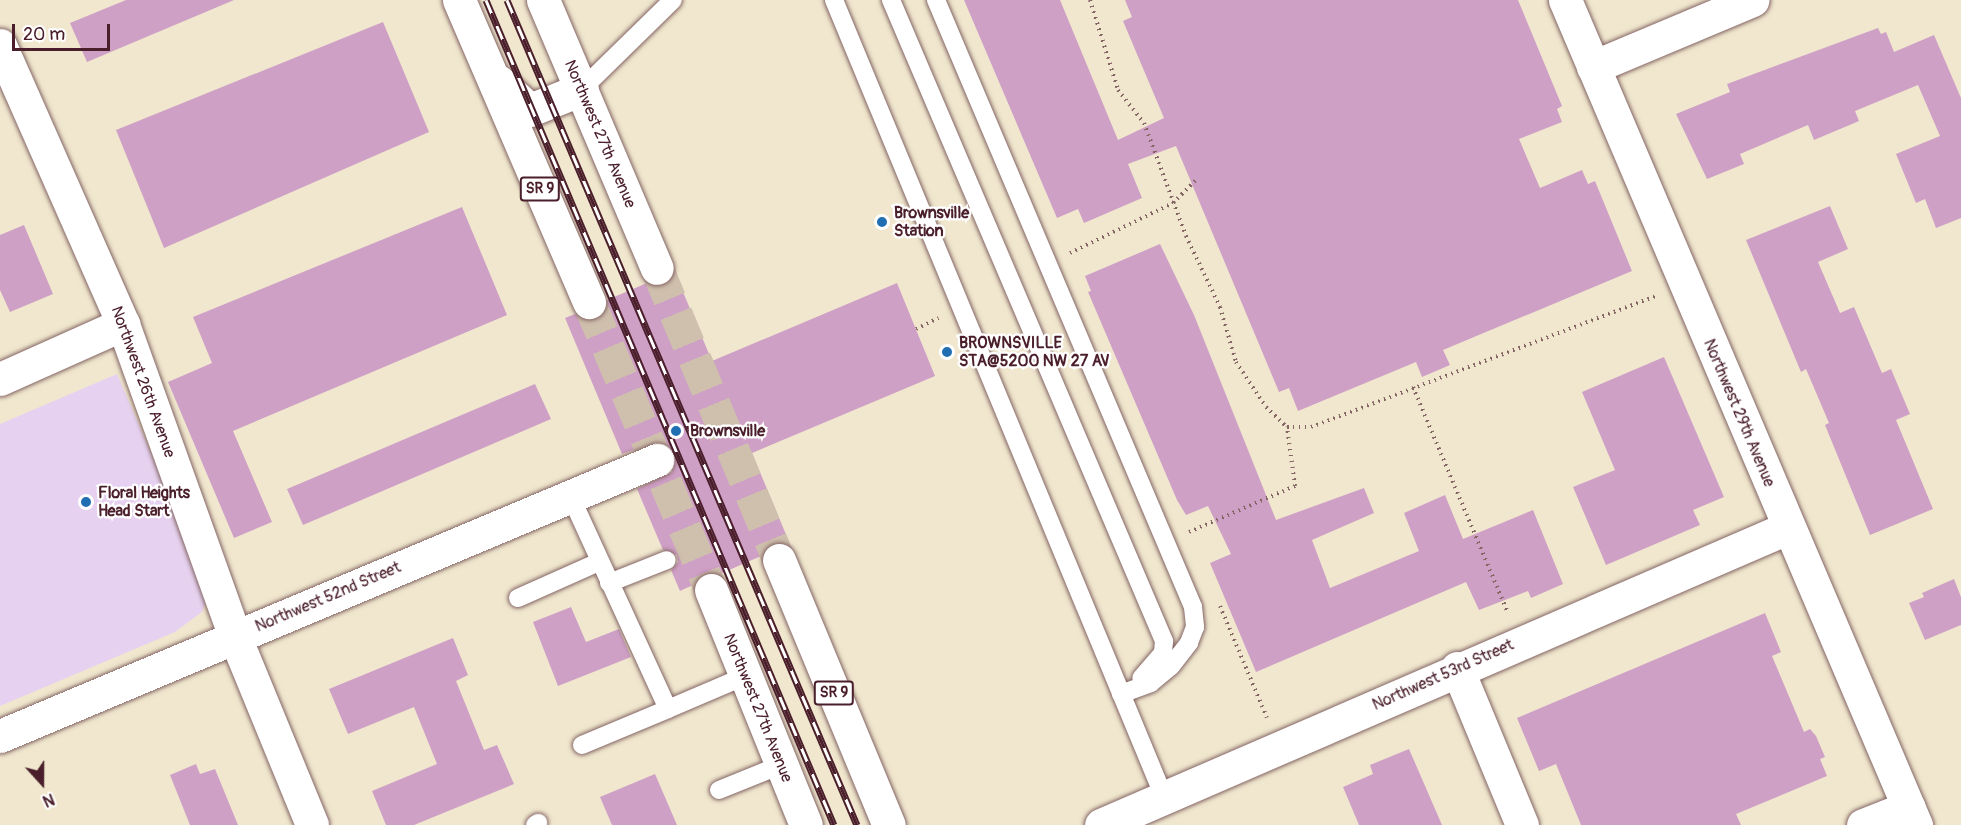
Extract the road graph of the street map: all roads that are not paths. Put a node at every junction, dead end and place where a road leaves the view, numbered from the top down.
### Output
1 (459, 0) edge
2 (543, 0) edge
3 (673, 0) edge
4 (834, 0) edge
5 (891, 0) edge
6 (936, 0) edge
7 (1565, 0) edge
8 (1752, 0) edge
9 (0, 45) edge
10 (1593, 67) junction
11 (492, 76) junction
12 (582, 89) junction
13 (657, 268) tunnel mouth
14 (589, 302) tunnel mouth
15 (123, 324) junction
16 (0, 379) edge
17 (657, 460) dead end
18 (570, 495) junction
19 (1787, 528) junction
20 (667, 560) dead end
21 (778, 560) tunnel mouth
22 (599, 562) junction
23 (609, 583) junction
24 (711, 590) tunnel mouth
25 (518, 598) dead end
26 (235, 637) junction
27 (1457, 668) junction
28 (745, 676) junction
29 (1121, 694) junction
30 (668, 709) junction
31 (0, 735) edge
32 (582, 745) dead end
33 (781, 765) junction
34 (719, 790) dead end
35 (1164, 797) junction
36 (1912, 816) edge
37 (312, 825) edge
38 (806, 825) edge
39 (889, 825) edge
40 (1101, 825) edge
41 (1522, 825) edge
42 (1863, 825) edge

1 - 11 street, SR 9
2 - 12 street, Northwest 27th Avenue
3 - 12 lane
4 - 29 lane
5 - 29 lane
6 - 29 lane
7 - 10 street, Northwest 29th Avenue
8 - 10 street
9 - 15 street, Northwest 26th Avenue
10 - 19 street, Northwest 29th Avenue
11 - 12 street
11 - 14 street, SR 9
12 - 13 street, Northwest 27th Avenue
15 - 16 street
15 - 26 street, Northwest 26th Avenue
17 - 18 street, Northwest 52nd Street
18 - 22 lane
18 - 26 street, Northwest 52nd Street
19 - 27 street, Northwest 53rd Street
19 - 36 street, Northwest 29th Avenue
20 - 23 lane
21 - 39 street, SR 9
22 - 23 lane
22 - 25 lane
23 - 30 lane
24 - 28 street, Northwest 27th Avenue
26 - 31 street, Northwest 52nd Street
26 - 37 street, Northwest 26th Avenue
27 - 35 street, Northwest 53rd Street
27 - 41 street
28 - 30 lane
28 - 33 street, Northwest 27th Avenue
29 - 35 lane
30 - 32 lane
33 - 34 lane
33 - 38 street, Northwest 27th Avenue
35 - 40 street, Northwest 53rd Street
36 - 42 street

